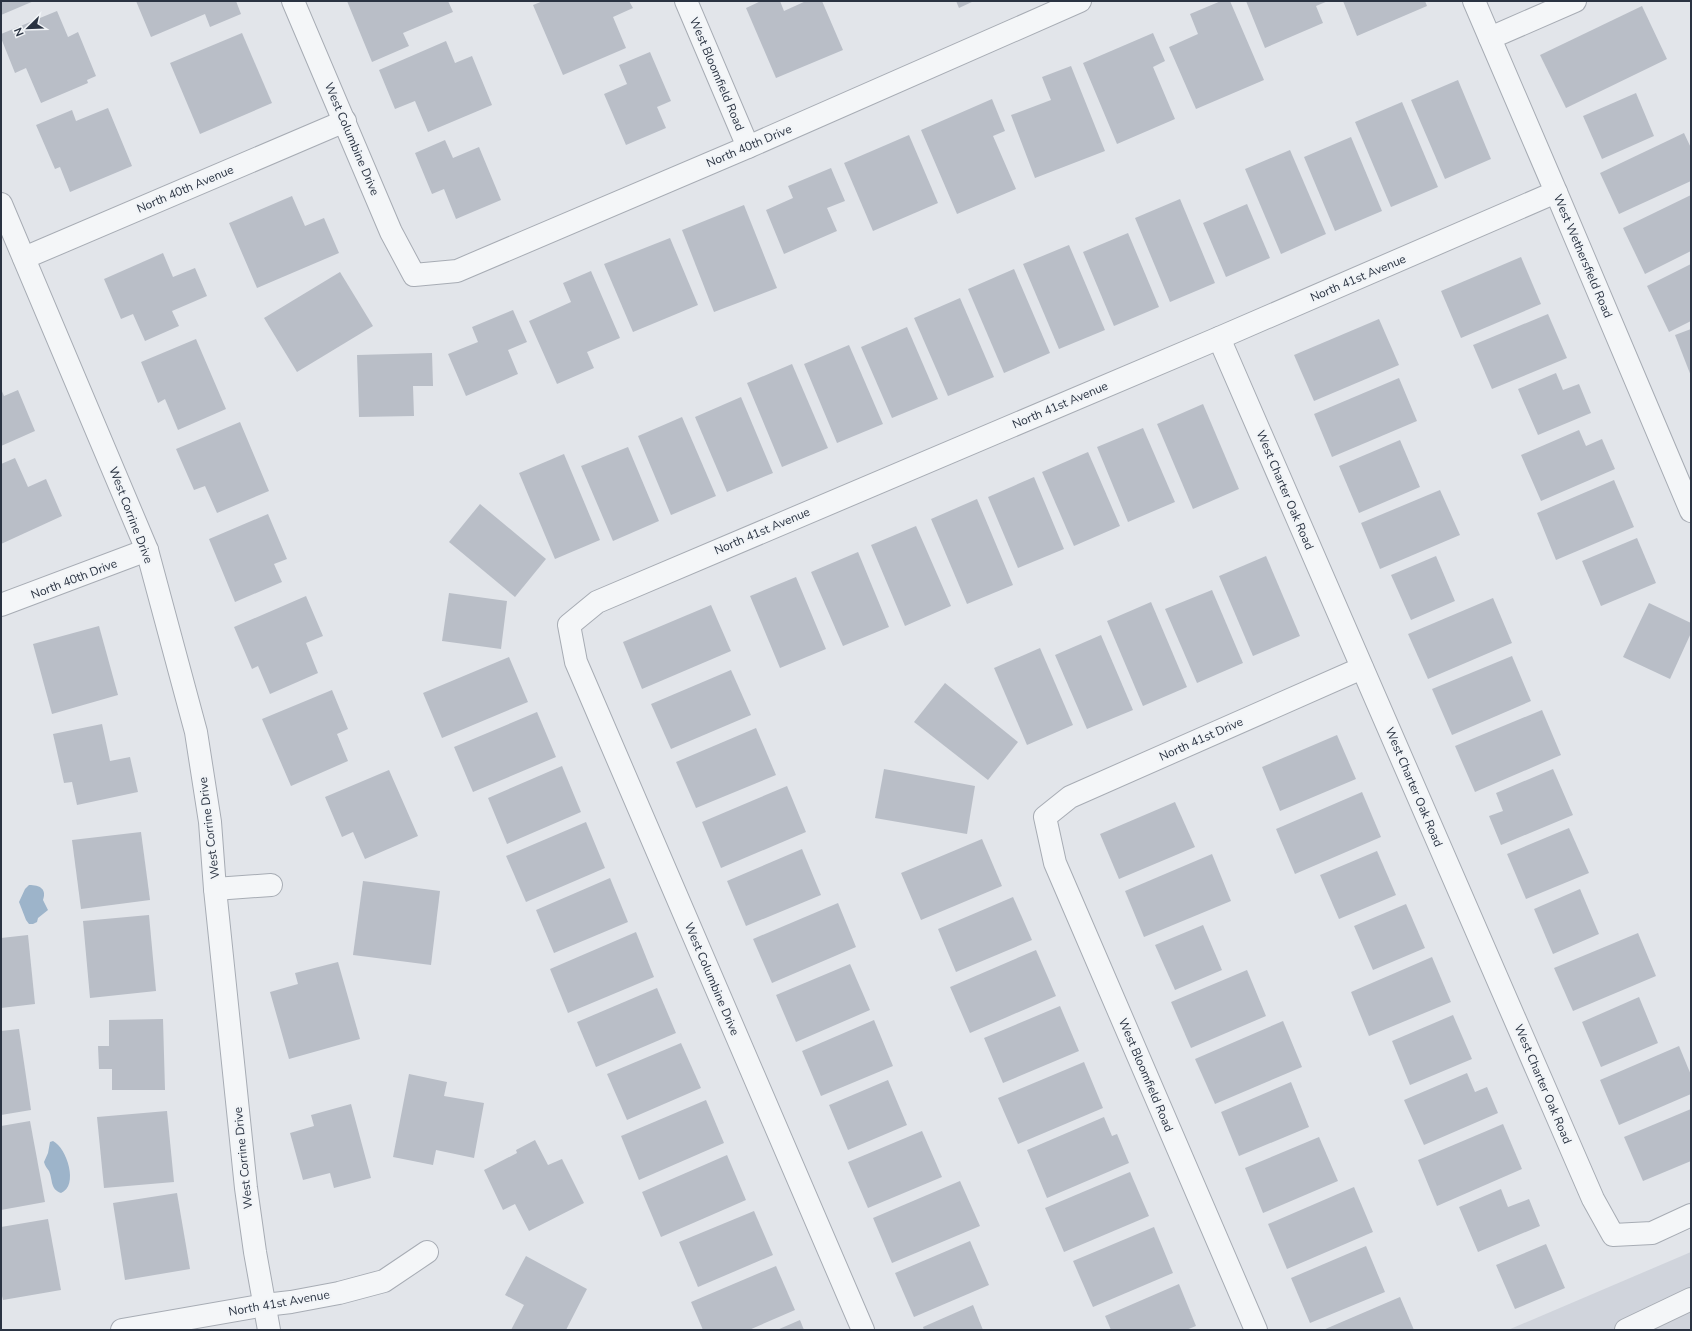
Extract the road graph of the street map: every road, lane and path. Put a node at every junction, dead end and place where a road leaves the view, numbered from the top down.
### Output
1 (293, 1) edge
2 (686, 1) edge
3 (1079, 1) edge
4 (1474, 1) edge
5 (1575, 1) edge
6 (1490, 38) junction
7 (345, 121) junction
8 (748, 147) junction
9 (1556, 192) junction
10 (1, 204) edge
11 (24, 258) junction
12 (414, 275) joint
13 (1219, 338) junction
14 (1691, 511) edge
15 (147, 550) junction
16 (1, 605) edge
17 (569, 625) joint
18 (1362, 668) junction
19 (1045, 817) joint
20 (272, 885) dead end
21 (215, 889) junction
22 (1691, 1215) edge
23 (426, 1252) dead end
24 (1691, 1299) edge
25 (265, 1305) junction
26 (122, 1330) edge
27 (269, 1330) edge
28 (863, 1330) edge
29 (1256, 1330) edge
30 (1626, 1330) edge

1 - 7 street, West Columbine Drive
2 - 8 street, West Bloomfield Road
3 - 8 street, North 40th Drive
4 - 6 street, West Wethersfield Road
5 - 6 street
6 - 9 street, West Wethersfield Road
7 - 11 street, North 40th Avenue
7 - 12 street, West Columbine Drive
8 - 12 street, North 40th Drive
9 - 13 street, North 41st Avenue
9 - 14 street, West Wethersfield Road
10 - 11 street, West Corrine Drive
11 - 15 street, West Corrine Drive
13 - 17 street, North 41st Avenue
13 - 18 street, West Charter Oak Road
15 - 16 street, North 40th Drive
15 - 21 street, West Corrine Drive
17 - 28 street, West Columbine Drive
18 - 19 street, North 41st Drive
18 - 22 street, West Charter Oak Road
19 - 29 street, West Bloomfield Road
20 - 21 street, West Corrine Drive
21 - 25 street, West Corrine Drive
23 - 25 street, North 41st Avenue
24 - 30 street
25 - 26 street, North 41st Avenue
25 - 27 street, West Corrine Drive

